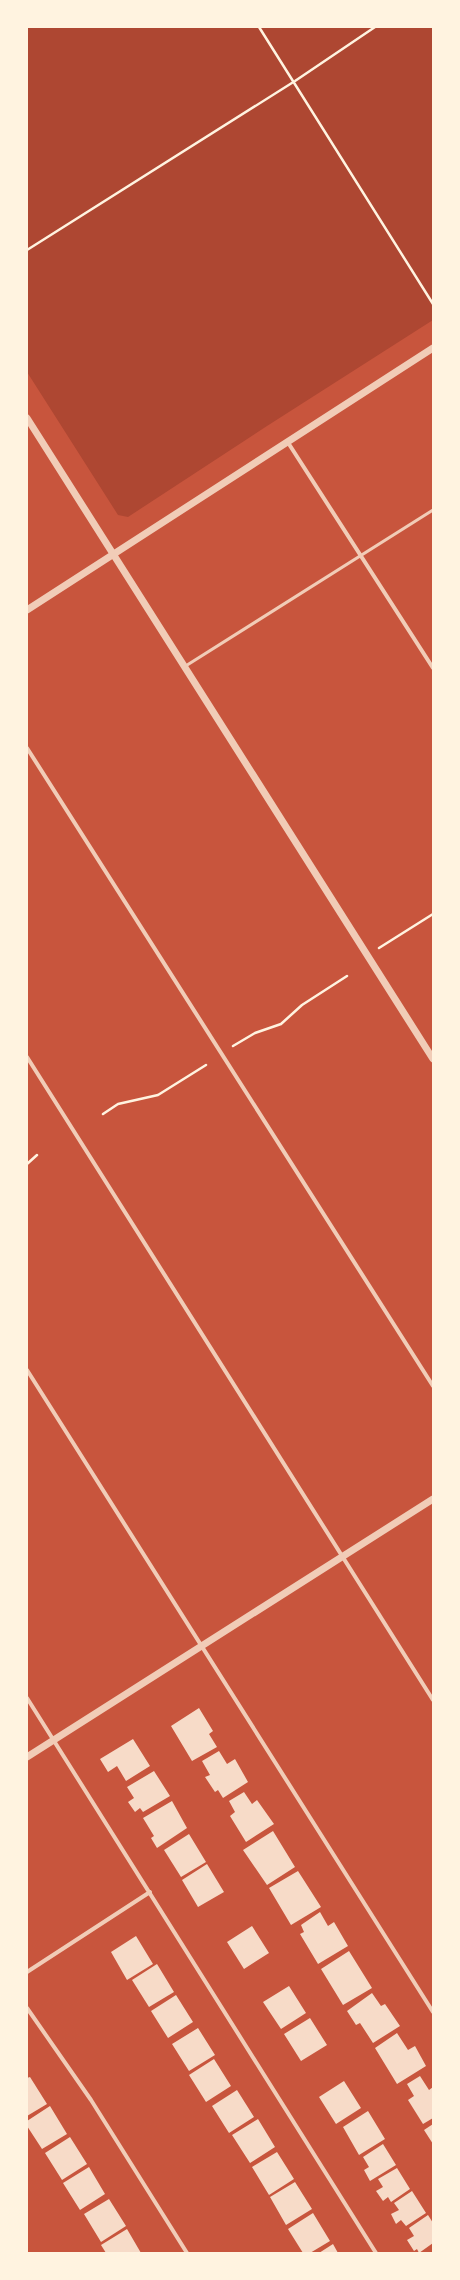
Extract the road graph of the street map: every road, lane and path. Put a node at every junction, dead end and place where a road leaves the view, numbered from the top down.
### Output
1 (259, 27) edge
2 (375, 27) edge
3 (295, 81) junction
4 (27, 250) edge
5 (433, 304) edge
6 (433, 348) edge
7 (27, 418) edge
8 (286, 441) junction
9 (433, 510) edge
10 (113, 554) junction
11 (362, 556) junction
12 (27, 610) edge
13 (184, 667) junction
14 (433, 668) edge
15 (27, 748) edge
16 (433, 914) edge
17 (380, 948) dead end
18 (347, 976) dead end
19 (233, 1046) dead end
20 (27, 1057) edge
21 (433, 1059) edge
22 (206, 1065) dead end
23 (103, 1114) dead end
24 (38, 1155) dead end
25 (27, 1164) edge
26 (27, 1370) edge
27 (433, 1386) edge
28 (433, 1499) edge
29 (344, 1557) junction
30 (202, 1647) junction
31 (27, 1698) edge
32 (433, 1700) edge
33 (53, 1740) junction
34 (27, 1757) edge
35 (150, 1892) junction
36 (27, 1972) edge
37 (27, 2008) edge
38 (433, 2012) edge
39 (186, 2253) edge
40 (376, 2253) edge

1 - 3 path
2 - 3 path
3 - 4 path
3 - 5 path
6 - 8 street
7 - 10 street
8 - 10 street
8 - 11 street
9 - 11 lane
10 - 12 street
10 - 13 street
11 - 13 lane
11 - 14 street
13 - 21 street
15 - 27 street
16 - 17 path
18 - 19 path
20 - 29 street
22 - 23 path
24 - 25 path
26 - 30 street
28 - 29 street
29 - 30 street
29 - 32 street
30 - 33 street
30 - 38 street
31 - 33 street
33 - 34 street
33 - 35 street
35 - 36 street
35 - 40 street
37 - 39 street

